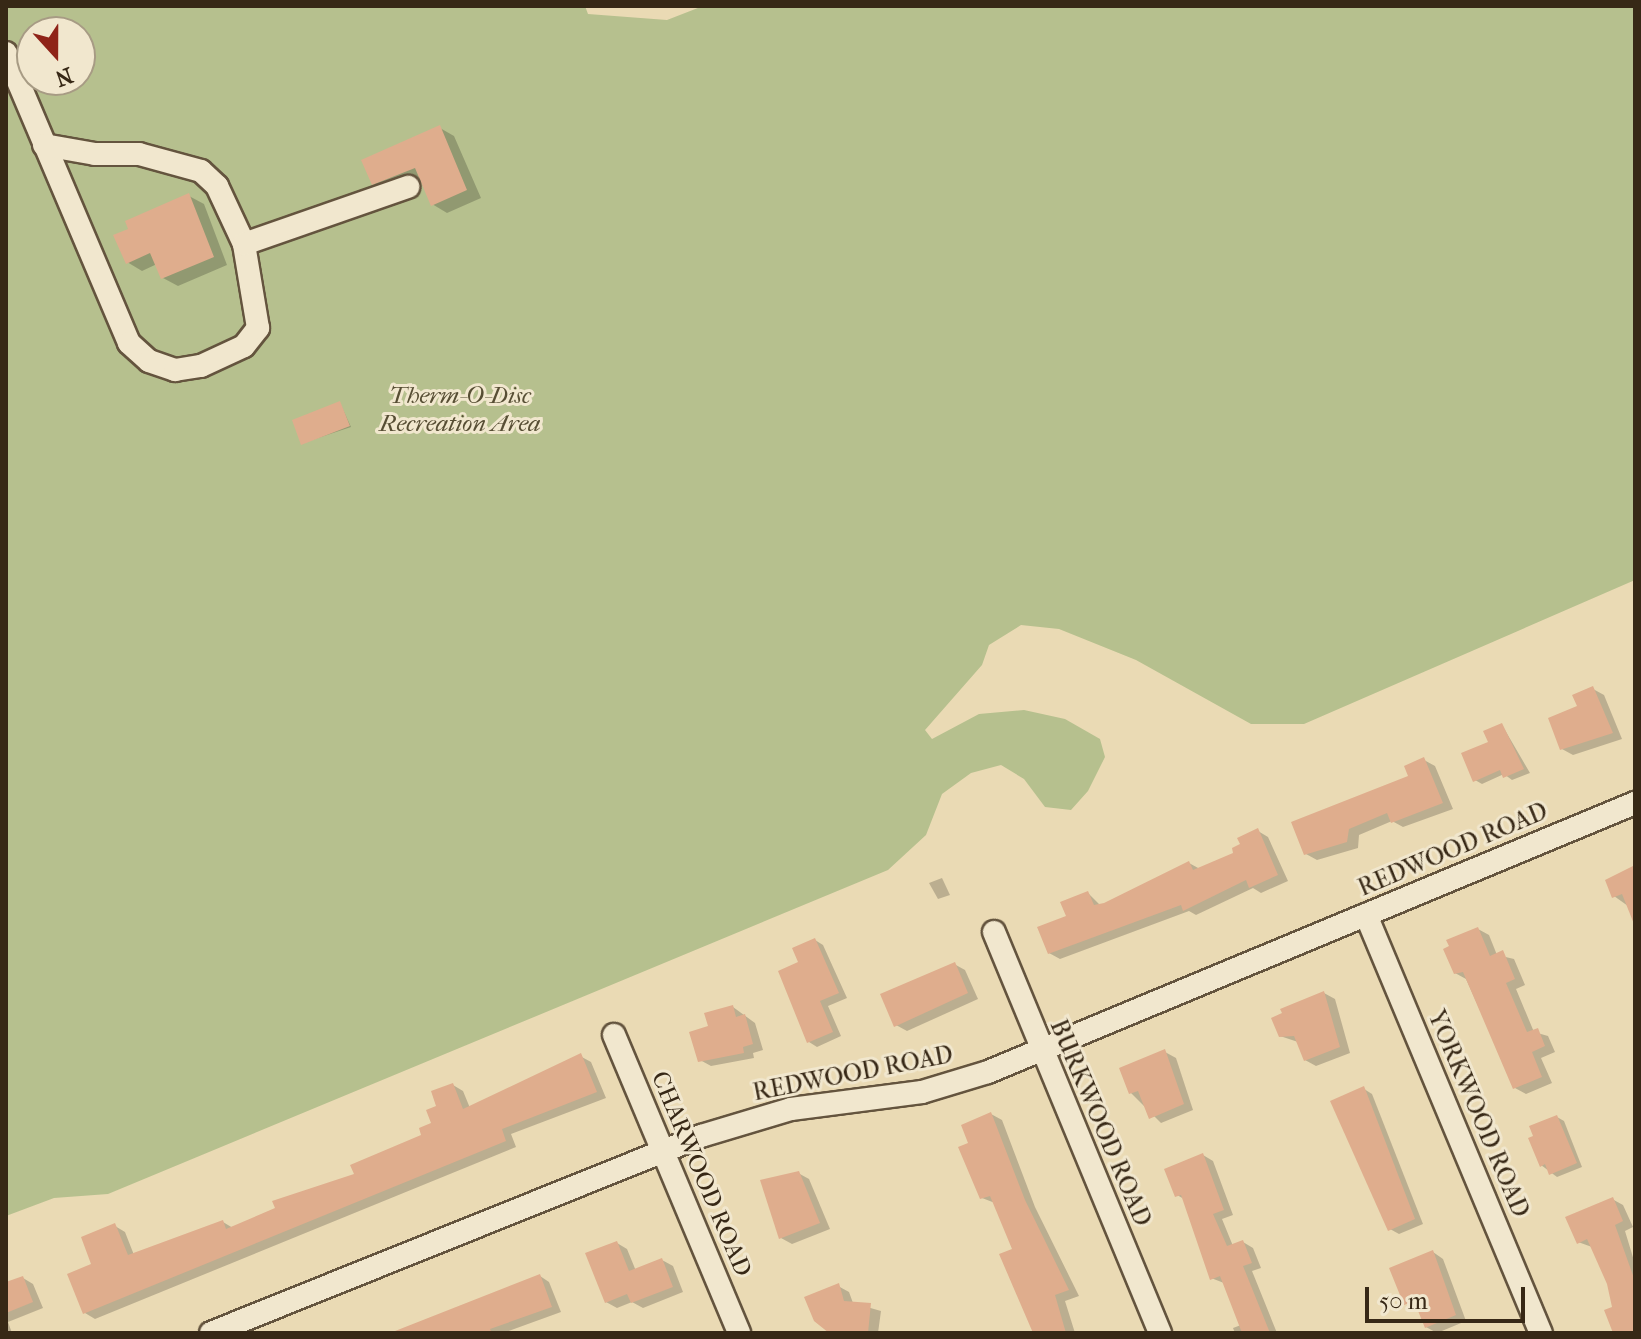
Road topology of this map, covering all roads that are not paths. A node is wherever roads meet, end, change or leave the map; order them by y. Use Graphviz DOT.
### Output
graph roads {
  1 [pos="6,53"];
  2 [pos="44,145"];
  3 [pos="408,187"];
  4 [pos="244,244"];
  5 [pos="1635,803"];
  6 [pos="1366,915"];
  7 [pos="994,932"];
  8 [pos="614,1035"];
  9 [pos="1042,1050"];
  10 [pos="665,1150"];
  11 [pos="211,1333"];
  12 [pos="739,1333"];
  13 [pos="1160,1333"];
  14 [pos="1541,1333"];
  1 -- 2 [label="street"];
  2 -- 4 [label="street"];
  2 -- 4 [label="street"];
  3 -- 4 [label="street"];
  5 -- 6 [label="street, REDWOOD ROAD"];
  6 -- 9 [label="street, REDWOOD ROAD"];
  6 -- 14 [label="street, YORKWOOD ROAD"];
  7 -- 9 [label="street, BURKWOOD ROAD"];
  8 -- 10 [label="street, CHARWOOD ROAD"];
  9 -- 10 [label="street, REDWOOD ROAD"];
  9 -- 13 [label="street, BURKWOOD ROAD"];
  10 -- 11 [label="street, REDWOOD ROAD"];
  10 -- 12 [label="street, CHARWOOD ROAD"];
}
